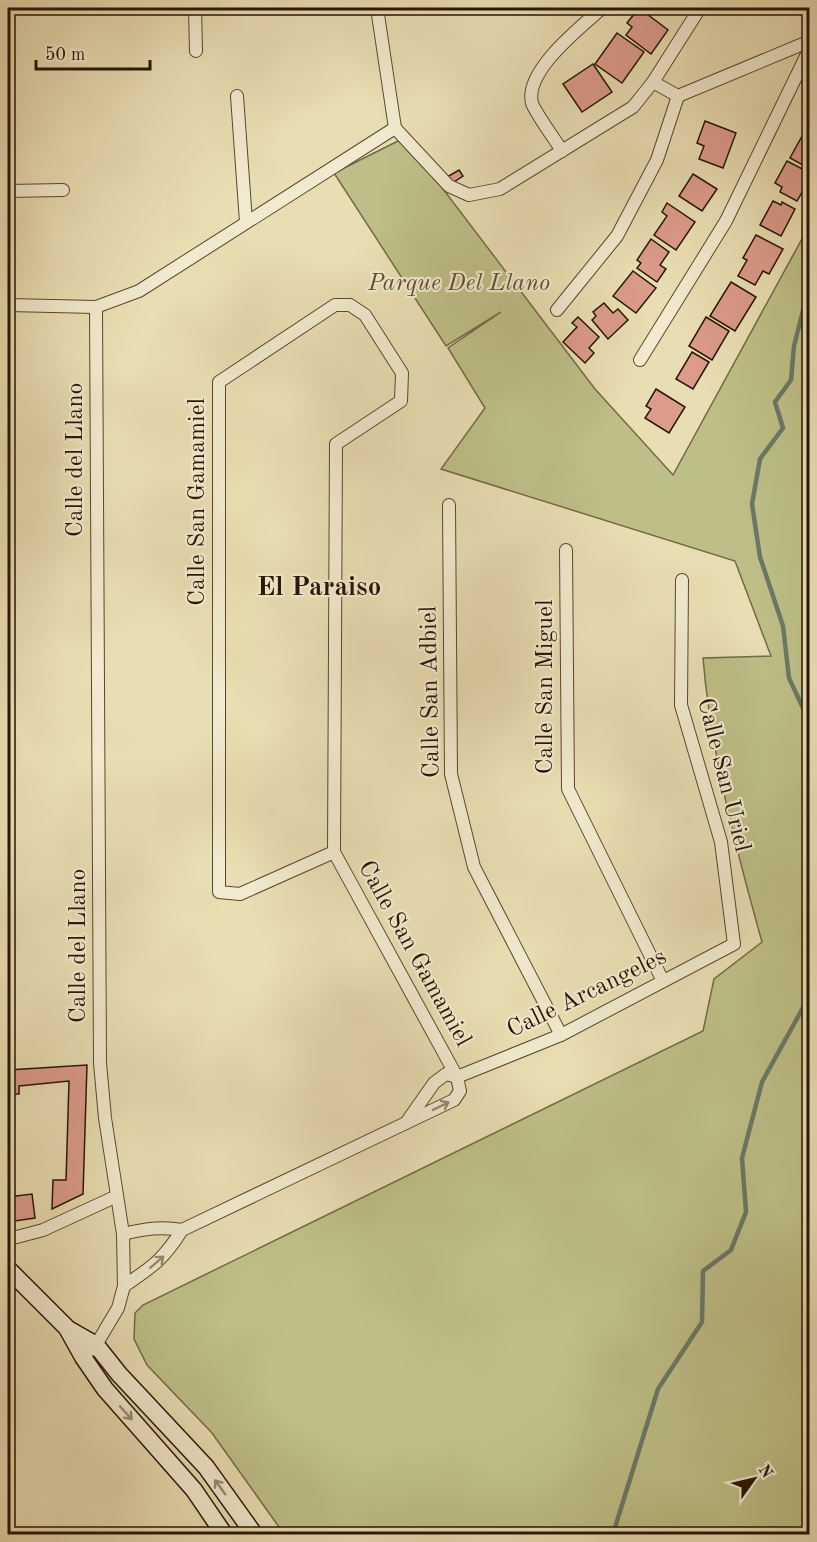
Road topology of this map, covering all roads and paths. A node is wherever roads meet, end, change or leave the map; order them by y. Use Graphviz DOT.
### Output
graph roads {
  1 [pos="195,8"];
  2 [pos="377,8"];
  3 [pos="602,8"];
  4 [pos="700,8"];
  5 [pos="810,41"];
  6 [pos="810,48"];
  7 [pos="196,51"];
  8 [pos="653,82"];
  9 [pos="237,96"];
  10 [pos="678,96"];
  11 [pos="395,128"];
  12 [pos="562,151"];
  13 [pos="8,190"];
  14 [pos="63,190"];
  15 [pos="246,222"];
  16 [pos="8,305"];
  17 [pos="96,307"];
  18 [pos="557,310"];
  19 [pos="640,360"];
  20 [pos="449,505"];
  21 [pos="566,550"];
  22 [pos="682,580"];
  23 [pos="334,852"];
  24 [pos="734,944"];
  25 [pos="663,981"];
  26 [pos="561,1035"];
  27 [pos="457,1077"];
  28 [pos="406,1124"];
  29 [pos="117,1196"];
  30 [pos="182,1230"];
  31 [pos="123,1234"];
  32 [pos="8,1241"];
  33 [pos="8,1269"];
  34 [pos="124,1286"];
  35 [pos="68,1329"];
  36 [pos="96,1345"];
  37 [pos="83,1357"];
  38 [pos="224,1534"];
  39 [pos="254,1534"];
  1 -- 7 [label="street"];
  2 -- 11 [label="street"];
  3 -- 12 [label="street"];
  4 -- 8 [label="street"];
  5 -- 10 [label="street"];
  6 -- 19 [label="street"];
  8 -- 10 [label="street"];
  8 -- 12 [label="street"];
  9 -- 15 [label="street"];
  10 -- 18 [label="street"];
  11 -- 12 [label="street"];
  11 -- 15 [label="street"];
  13 -- 14 [label="street"];
  15 -- 17 [label="street"];
  16 -- 17 [label="street"];
  17 -- 29 [label="street, Calle del Llano"];
  20 -- 26 [label="street, Calle San Adbiel"];
  21 -- 25 [label="street, Calle San Miguel"];
  22 -- 24 [label="street, Calle San Uriel"];
  23 -- 23 [label="street, Calle San Gamamiel"];
  23 -- 27 [label="street, Calle San Gamamiel"];
  24 -- 25 [label="street, Calle Arcangeles"];
  25 -- 26 [label="street, Calle Arcangeles"];
  26 -- 27 [label="street, Calle Arcangeles"];
  27 -- 28 [label="street, Calle Arcangeles"];
  28 -- 27 [label="street, Calle Arcangeles, one-way"];
  28 -- 30 [label="street, Calle Arcangeles"];
  29 -- 31 [label="street, Calle del Llano"];
  29 -- 32 [label="street"];
  30 -- 31 [label="street, Calle Arcangeles"];
  34 -- 30 [label="street, one-way"];
  31 -- 34 [label="street, Calle del Llano"];
  33 -- 35 [label="street"];
  34 -- 36 [label="street, Calle del Llano"];
  35 -- 36 [label="street"];
  35 -- 37 [label="street"];
  36 -- 37 [label="street, Calle del Llano"];
  39 -- 36 [label="street, one-way"];
  37 -- 38 [label="street, one-way"];
}
